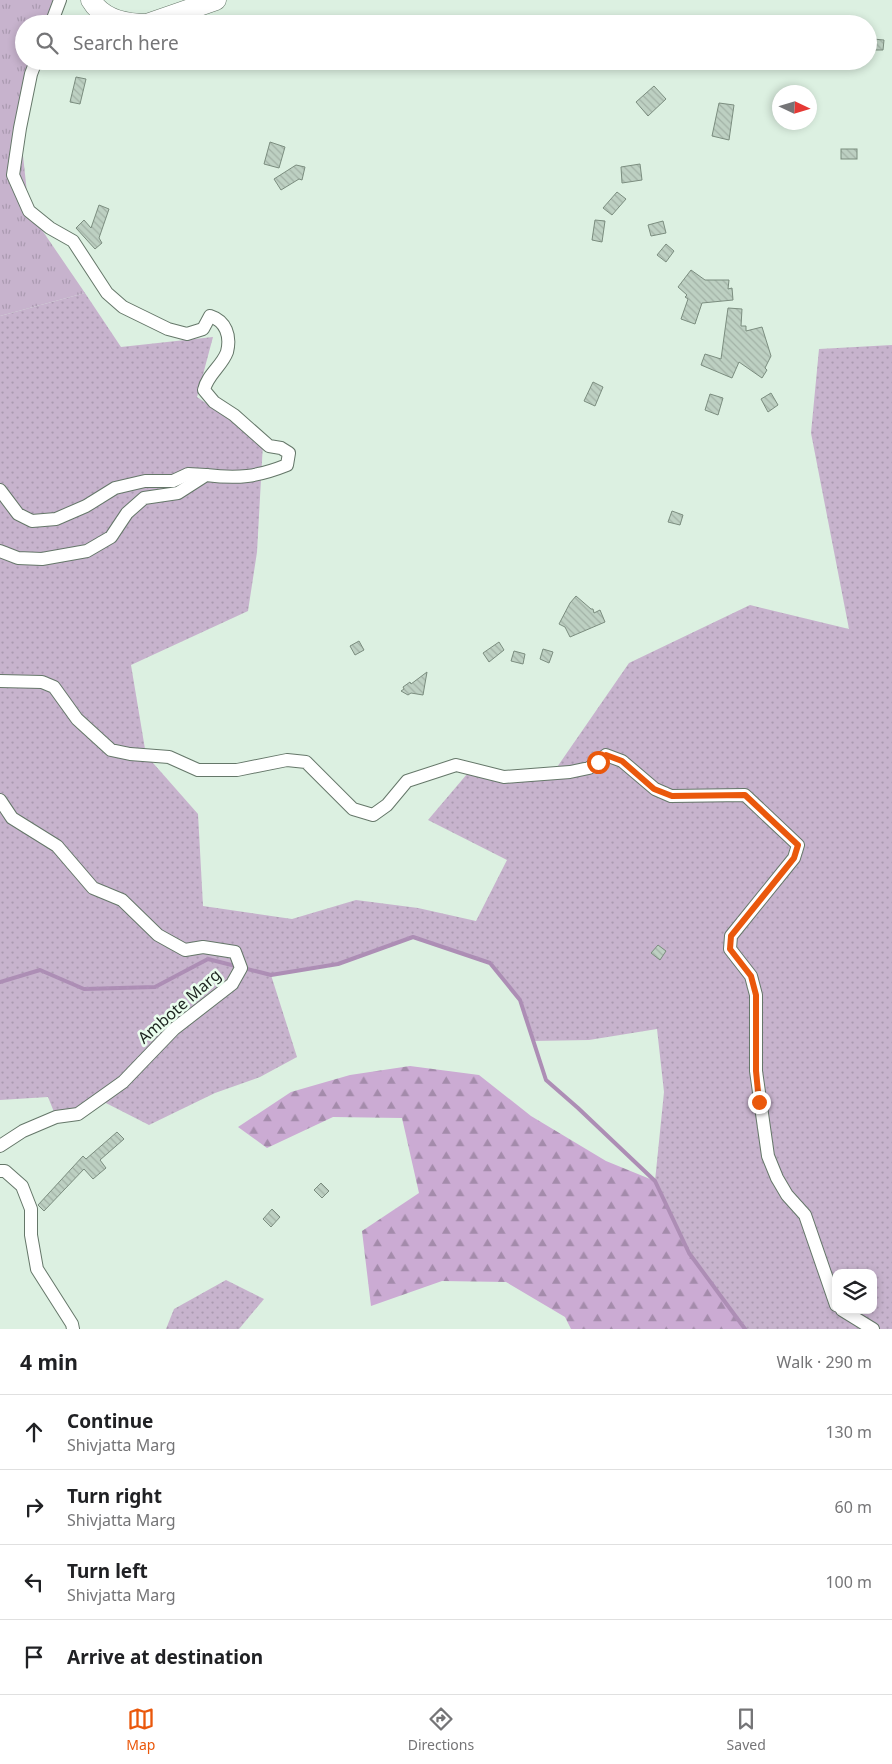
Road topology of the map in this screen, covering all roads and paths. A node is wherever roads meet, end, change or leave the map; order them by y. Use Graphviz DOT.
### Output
graph roads {
  1 [pos="60,0"];
  2 [pos="90,0"];
  3 [pos="216,0"];
  4 [pos="54,15"];
  5 [pos="105,15"];
  6 [pos="173,15"];
  7 [pos="33,70"];
  8 [pos="206,475"];
  9 [pos="0,490"];
  10 [pos="0,551"];
  11 [pos="0,681"];
  12 [pos="0,800"];
  13 [pos="0,1146"];
  14 [pos="0,1171"];
  15 [pos="832,1293"];
  16 [pos="849,1314"];
  17 [pos="73,1329"];
  18 [pos="873,1329"];
  1 -- 4 [label="street"];
  2 -- 5 [label="main road"];
  3 -- 6 [label="main road"];
  7 -- 8 [label="street"];
  8 -- 9 [label="street"];
  8 -- 10 [label="street"];
  11 -- 15 [label="street"];
  12 -- 13 [label="street, Ambote Marg"];
  14 -- 17 [label="street"];
  16 -- 18 [label="street"];
}
